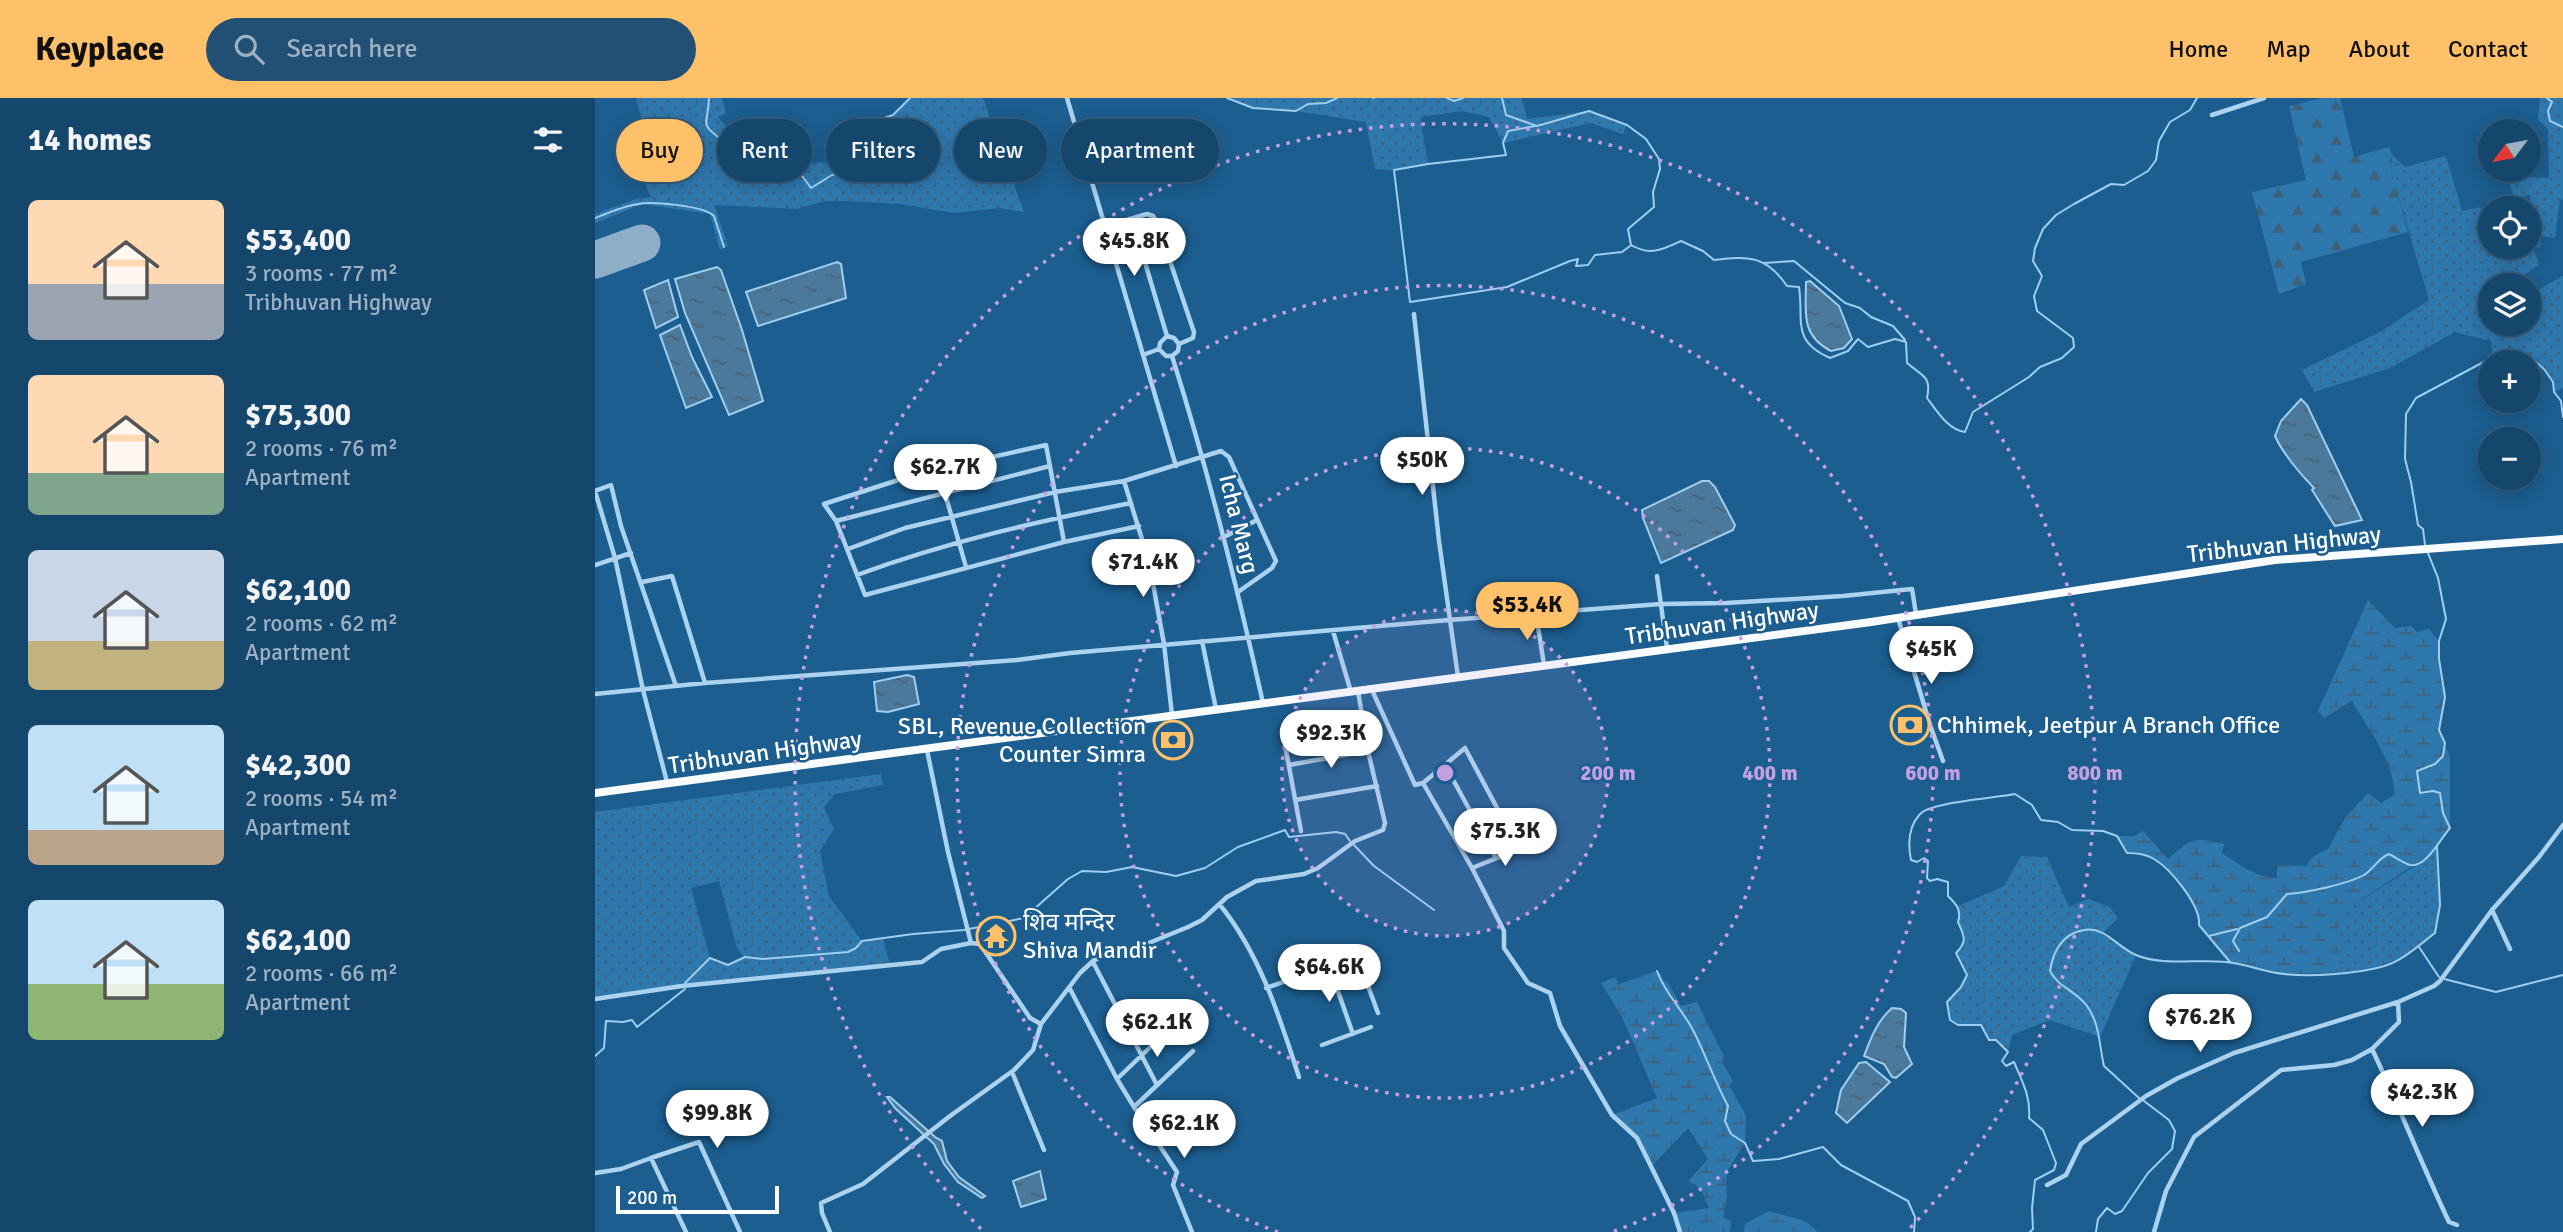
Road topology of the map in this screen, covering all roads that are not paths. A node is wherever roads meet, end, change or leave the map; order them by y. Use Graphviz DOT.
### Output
graph roads {
  1 [pos="1067,98"];
  2 [pos="2264,98"];
  3 [pos="2212,115"];
  4 [pos="1132,219"];
  5 [pos="1106,226"];
  6 [pos="1414,314"];
  7 [pos="1167,337"];
  8 [pos="1179,344"];
  9 [pos="1159,349"];
  10 [pos="1143,355"];
  11 [pos="1172,356"];
  12 [pos="1204,457"];
  13 [pos="1050,466"];
  14 [pos="1176,466"];
  15 [pos="939,469"];
  16 [pos="1124,481"];
  17 [pos="595,491"];
  18 [pos="945,491"];
  19 [pos="1055,492"];
  20 [pos="1131,503"];
  21 [pos="952,517"];
  22 [pos="1059,517"];
  23 [pos="1257,520"];
  24 [pos="835,521"];
  25 [pos="1139,526"];
  26 [pos="1224,537"];
  27 [pos="2563,539"];
  28 [pos="959,542"];
  29 [pos="1064,542"];
  30 [pos="848,549"];
  31 [pos="631,553"];
  32 [pos="615,558"];
  33 [pos="595,565"];
  34 [pos="966,566"];
  35 [pos="857,575"];
  36 [pos="1657,576"];
  37 [pos="642,582"];
  38 [pos="1238,592"];
  39 [pos="1661,604"];
  40 [pos="1536,614"];
  41 [pos="1916,615"];
  42 [pos="1898,618"];
  43 [pos="1449,620"];
  44 [pos="1333,631"];
  45 [pos="1250,637"];
  46 [pos="1202,641"];
  47 [pos="1164,644"];
  48 [pos="1667,649"];
  49 [pos="1544,666"];
  50 [pos="1458,677"];
  51 [pos="705,683"];
  52 [pos="676,687"];
  53 [pos="1371,689"];
  54 [pos="643,690"];
  55 [pos="1354,691"];
  56 [pos="595,694"];
  57 [pos="1263,703"];
  58 [pos="1216,710"];
  59 [pos="1172,715"];
  60 [pos="1285,745"];
  61 [pos="927,750"];
  62 [pos="1368,751"];
  63 [pos="1943,761"];
  64 [pos="1289,765"];
  65 [pos="1445,765"];
  66 [pos="1423,782"];
  67 [pos="667,784"];
  68 [pos="1377,786"];
  69 [pos="595,793"];
  70 [pos="1295,800"];
  71 [pos="2563,825"];
  72 [pos="1301,831"];
  73 [pos="1529,845"];
  74 [pos="1519,849"];
  75 [pos="1496,859"];
  76 [pos="1472,868"];
  77 [pos="1220,905"];
  78 [pos="2492,910"];
  79 [pos="971,943"];
  80 [pos="2510,949"];
  81 [pos="1093,961"];
  82 [pos="1329,966"];
  83 [pos="1266,988"];
  84 [pos="1069,989"];
  85 [pos="595,999"];
  86 [pos="2398,1002"];
  87 [pos="1378,1013"];
  88 [pos="1041,1024"];
  89 [pos="1371,1027"];
  90 [pos="1192,1029"];
  91 [pos="1353,1034"];
  92 [pos="1322,1045"];
  93 [pos="2372,1049"];
  94 [pos="1193,1051"];
  95 [pos="1142,1056"];
  96 [pos="1012,1072"];
  97 [pos="1299,1077"];
  98 [pos="1117,1079"];
  99 [pos="1157,1085"];
  100 [pos="1135,1107"];
  101 [pos="1044,1150"];
  102 [pos="650,1158"];
  103 [pos="595,1173"];
  104 [pos="2047,1185"];
  105 [pos="2457,1225"];
  106 [pos="687,1232"];
  107 [pos="740,1232"];
  108 [pos="831,1232"];
  109 [pos="1192,1232"];
  110 [pos="1680,1232"];
  111 [pos="2154,1232"];
  1 -- 5 [label="street"];
  2 -- 3 [label="street"];
  4 -- 5 [label="street"];
  4 -- 7 [label="street"];
  4 -- 8 [label="street"];
  5 -- 10 [label="street"];
  6 -- 43 [label="street"];
  7 -- 8 [label="street"];
  7 -- 9 [label="street"];
  8 -- 11 [label="street"];
  9 -- 10 [label="street"];
  9 -- 11 [label="street"];
  10 -- 14 [label="street"];
  11 -- 12 [label="street, Icha Marg"];
  12 -- 14 [label="street"];
  12 -- 23 [label="street"];
  12 -- 26 [label="street, Icha Marg"];
  13 -- 15 [label="street"];
  13 -- 18 [label="street"];
  13 -- 19 [label="street"];
  14 -- 16 [label="street"];
  15 -- 18 [label="street"];
  15 -- 24 [label="street"];
  16 -- 19 [label="street"];
  16 -- 20 [label="street"];
  17 -- 31 [label="street"];
  17 -- 32 [label="street"];
  18 -- 21 [label="street"];
  18 -- 24 [label="street"];
  19 -- 21 [label="street"];
  19 -- 22 [label="street"];
  20 -- 22 [label="street"];
  20 -- 25 [label="street"];
  21 -- 28 [label="street"];
  21 -- 30 [label="street"];
  22 -- 28 [label="street"];
  22 -- 29 [label="street"];
  23 -- 26 [label="street"];
  23 -- 38 [label="street"];
  24 -- 30 [label="street"];
  25 -- 29 [label="street"];
  25 -- 47 [label="street"];
  26 -- 38 [label="street, Icha Marg"];
  27 -- 41 [label="highway, Tribhuvan Highway"];
  28 -- 34 [label="street"];
  28 -- 35 [label="street"];
  29 -- 34 [label="street"];
  30 -- 35 [label="street"];
  31 -- 32 [label="street"];
  31 -- 37 [label="street"];
  32 -- 33 [label="street"];
  32 -- 54 [label="street"];
  34 -- 35 [label="street"];
  36 -- 39 [label="street"];
  37 -- 51 [label="street"];
  37 -- 52 [label="street"];
  38 -- 45 [label="street, Icha Marg"];
  39 -- 40 [label="street"];
  39 -- 41 [label="street"];
  39 -- 48 [label="street"];
  40 -- 43 [label="street"];
  40 -- 49 [label="street"];
  41 -- 42 [label="highway, Tribhuvan Highway"];
  42 -- 48 [label="highway, Tribhuvan Highway"];
  42 -- 63 [label="street"];
  43 -- 44 [label="street"];
  43 -- 50 [label="street"];
  44 -- 45 [label="street"];
  44 -- 55 [label="street"];
  45 -- 46 [label="street"];
  45 -- 57 [label="street, Icha Marg"];
  46 -- 47 [label="street"];
  46 -- 58 [label="street"];
  47 -- 51 [label="street"];
  47 -- 59 [label="street"];
  48 -- 49 [label="highway, Tribhuvan Highway"];
  49 -- 50 [label="highway, Tribhuvan Highway"];
  50 -- 53 [label="highway, Tribhuvan Highway"];
  51 -- 52 [label="street"];
  52 -- 54 [label="street"];
  53 -- 55 [label="highway, Tribhuvan Highway"];
  53 -- 66 [label="street"];
  54 -- 56 [label="street"];
  54 -- 67 [label="street"];
  55 -- 57 [label="highway, Tribhuvan Highway"];
  55 -- 62 [label="street"];
  57 -- 58 [label="highway, Tribhuvan Highway"];
  58 -- 59 [label="highway, Tribhuvan Highway"];
  59 -- 61 [label="highway, Tribhuvan Highway"];
  60 -- 64 [label="street"];
  61 -- 67 [label="highway, Tribhuvan Highway"];
  61 -- 79 [label="street"];
  62 -- 64 [label="street"];
  62 -- 68 [label="street"];
  64 -- 70 [label="street"];
  65 -- 66 [label="street"];
  65 -- 74 [label="street"];
  65 -- 75 [label="street"];
  66 -- 76 [label="street"];
  67 -- 69 [label="highway, Tribhuvan Highway"];
  68 -- 70 [label="street"];
  68 -- 77 [label="street"];
  70 -- 72 [label="street"];
  71 -- 78 [label="street"];
  73 -- 74 [label="street"];
  74 -- 75 [label="street"];
  75 -- 76 [label="street"];
  76 -- 110 [label="street"];
  77 -- 81 [label="street"];
  77 -- 83 [label="street"];
  78 -- 80 [label="street"];
  78 -- 86 [label="street"];
  79 -- 85 [label="street"];
  79 -- 88 [label="street"];
  81 -- 84 [label="street"];
  81 -- 95 [label="street"];
  82 -- 83 [label="street"];
  82 -- 87 [label="street"];
  82 -- 91 [label="street"];
  83 -- 97 [label="street"];
  84 -- 88 [label="street"];
  84 -- 98 [label="street"];
  86 -- 93 [label="street"];
  86 -- 104 [label="street"];
  88 -- 96 [label="street"];
  89 -- 91 [label="street"];
  90 -- 95 [label="street"];
  91 -- 92 [label="street"];
  93 -- 105 [label="street"];
  93 -- 111 [label="street"];
  94 -- 99 [label="street"];
  95 -- 98 [label="street"];
  95 -- 99 [label="street"];
  96 -- 101 [label="street"];
  96 -- 108 [label="street"];
  98 -- 100 [label="street"];
  99 -- 100 [label="street"];
  100 -- 109 [label="street"];
  102 -- 103 [label="street"];
  102 -- 106 [label="street"];
  102 -- 107 [label="street"];
}
